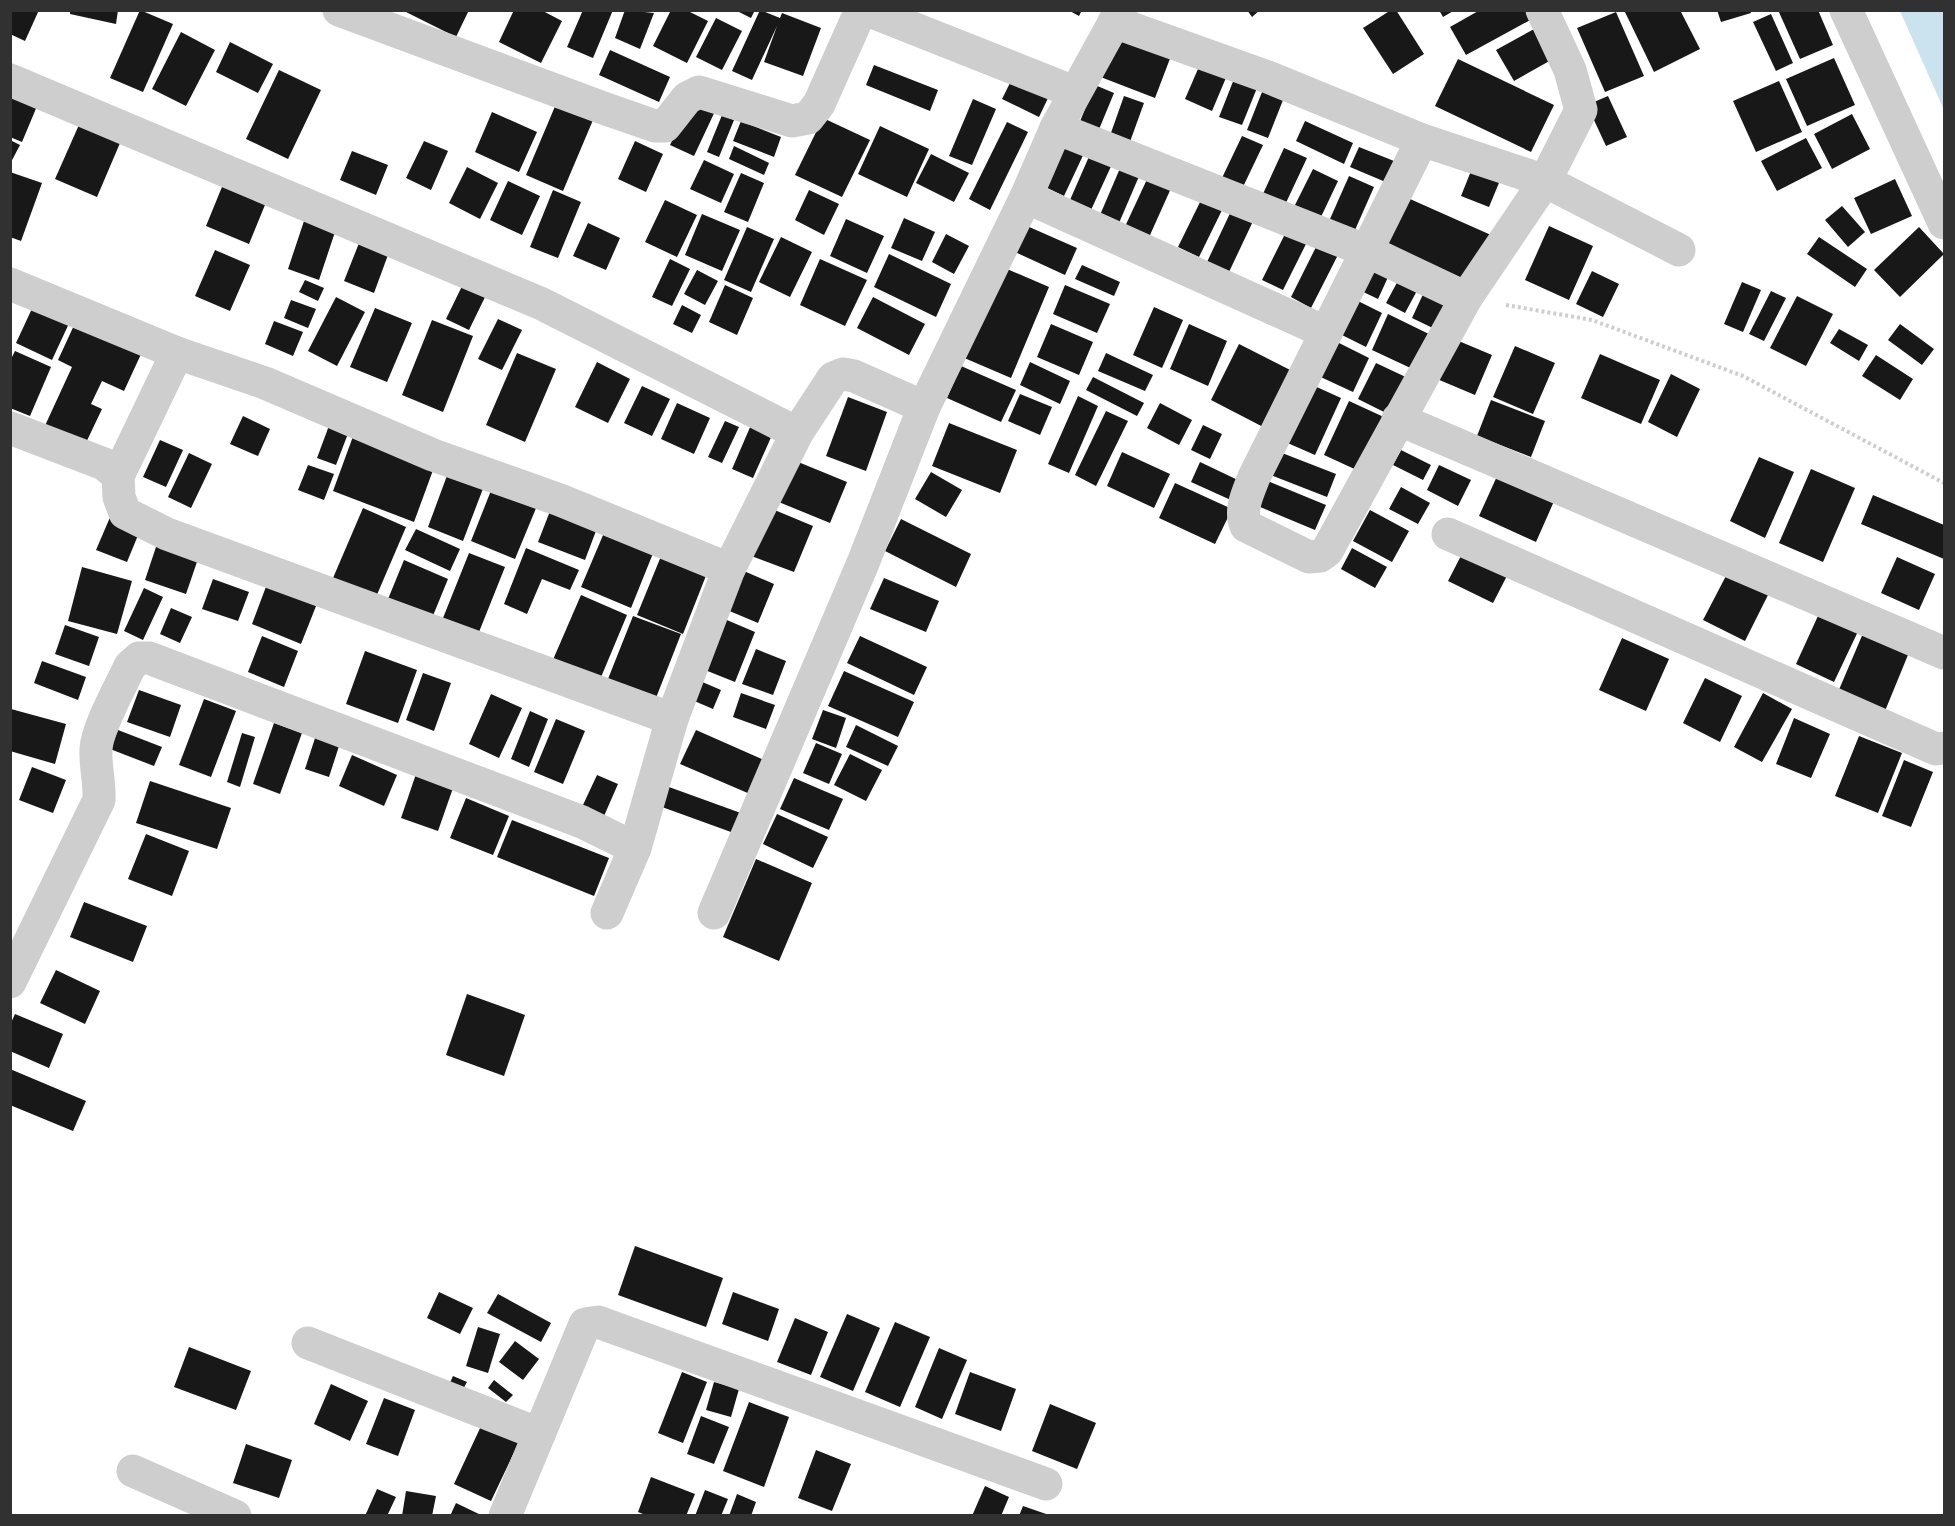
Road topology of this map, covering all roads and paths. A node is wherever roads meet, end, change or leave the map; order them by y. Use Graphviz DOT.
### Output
graph roads {
  1 [pos="861,10"];
  2 [pos="867,10"];
  3 [pos="1542,10"];
  4 [pos="1846,10"];
  5 [pos="350,12"];
  6 [pos="1117,16"];
  7 [pos="10,80"];
  8 [pos="1074,92"];
  9 [pos="1056,128"];
  10 [pos="1422,140"];
  11 [pos="1545,181"];
  12 [pos="1026,197"];
  13 [pos="1944,222"];
  14 [pos="1679,250"];
  15 [pos="1367,251"];
  16 [pos="10,284"];
  17 [pos="1466,298"];
  18 [pos="1325,332"];
  19 [pos="177,353"];
  20 [pos="924,407"];
  21 [pos="1398,419"];
  22 [pos="10,428"];
  23 [pos="797,433"];
  24 [pos="118,476"];
  25 [pos="1944,483"];
  26 [pos="1448,534"];
  27 [pos="729,569"];
  28 [pos="1944,653"];
  29 [pos="672,719"];
  30 [pos="1944,748"];
  31 [pos="635,848"];
  32 [pos="607,913"];
  33 [pos="714,913"];
  34 [pos="10,982"];
  35 [pos="308,1343"];
  36 [pos="539,1434"];
  37 [pos="134,1471"];
  38 [pos="1046,1484"];
  39 [pos="513,1513"];
  40 [pos="235,1515"];
  1 -- 5 [label="street"];
  2 -- 8 [label="street"];
  3 -- 11 [label="street"];
  4 -- 13 [label="street"];
  6 -- 8 [label="street"];
  6 -- 10 [label="street"];
  7 -- 23 [label="street"];
  8 -- 9 [label="street"];
  9 -- 12 [label="street"];
  9 -- 15 [label="street"];
  10 -- 11 [label="street"];
  10 -- 15 [label="street"];
  11 -- 14 [label="street"];
  11 -- 17 [label="street"];
  12 -- 18 [label="street"];
  12 -- 20 [label="street"];
  15 -- 17 [label="street"];
  15 -- 18 [label="street"];
  16 -- 19 [label="street"];
  17 -- 21 [label="street"];
  17 -- 25 [label="path"];
  18 -- 21 [label="street"];
  19 -- 24 [label="street"];
  19 -- 27 [label="street"];
  20 -- 23 [label="street"];
  20 -- 33 [label="street"];
  21 -- 28 [label="street"];
  22 -- 24 [label="street"];
  23 -- 27 [label="street"];
  24 -- 29 [label="street"];
  26 -- 30 [label="street"];
  27 -- 29 [label="street"];
  29 -- 31 [label="street"];
  31 -- 32 [label="street"];
  31 -- 34 [label="street"];
  35 -- 36 [label="street"];
  36 -- 38 [label="street"];
  36 -- 39 [label="street"];
  37 -- 40 [label="street"];
}
